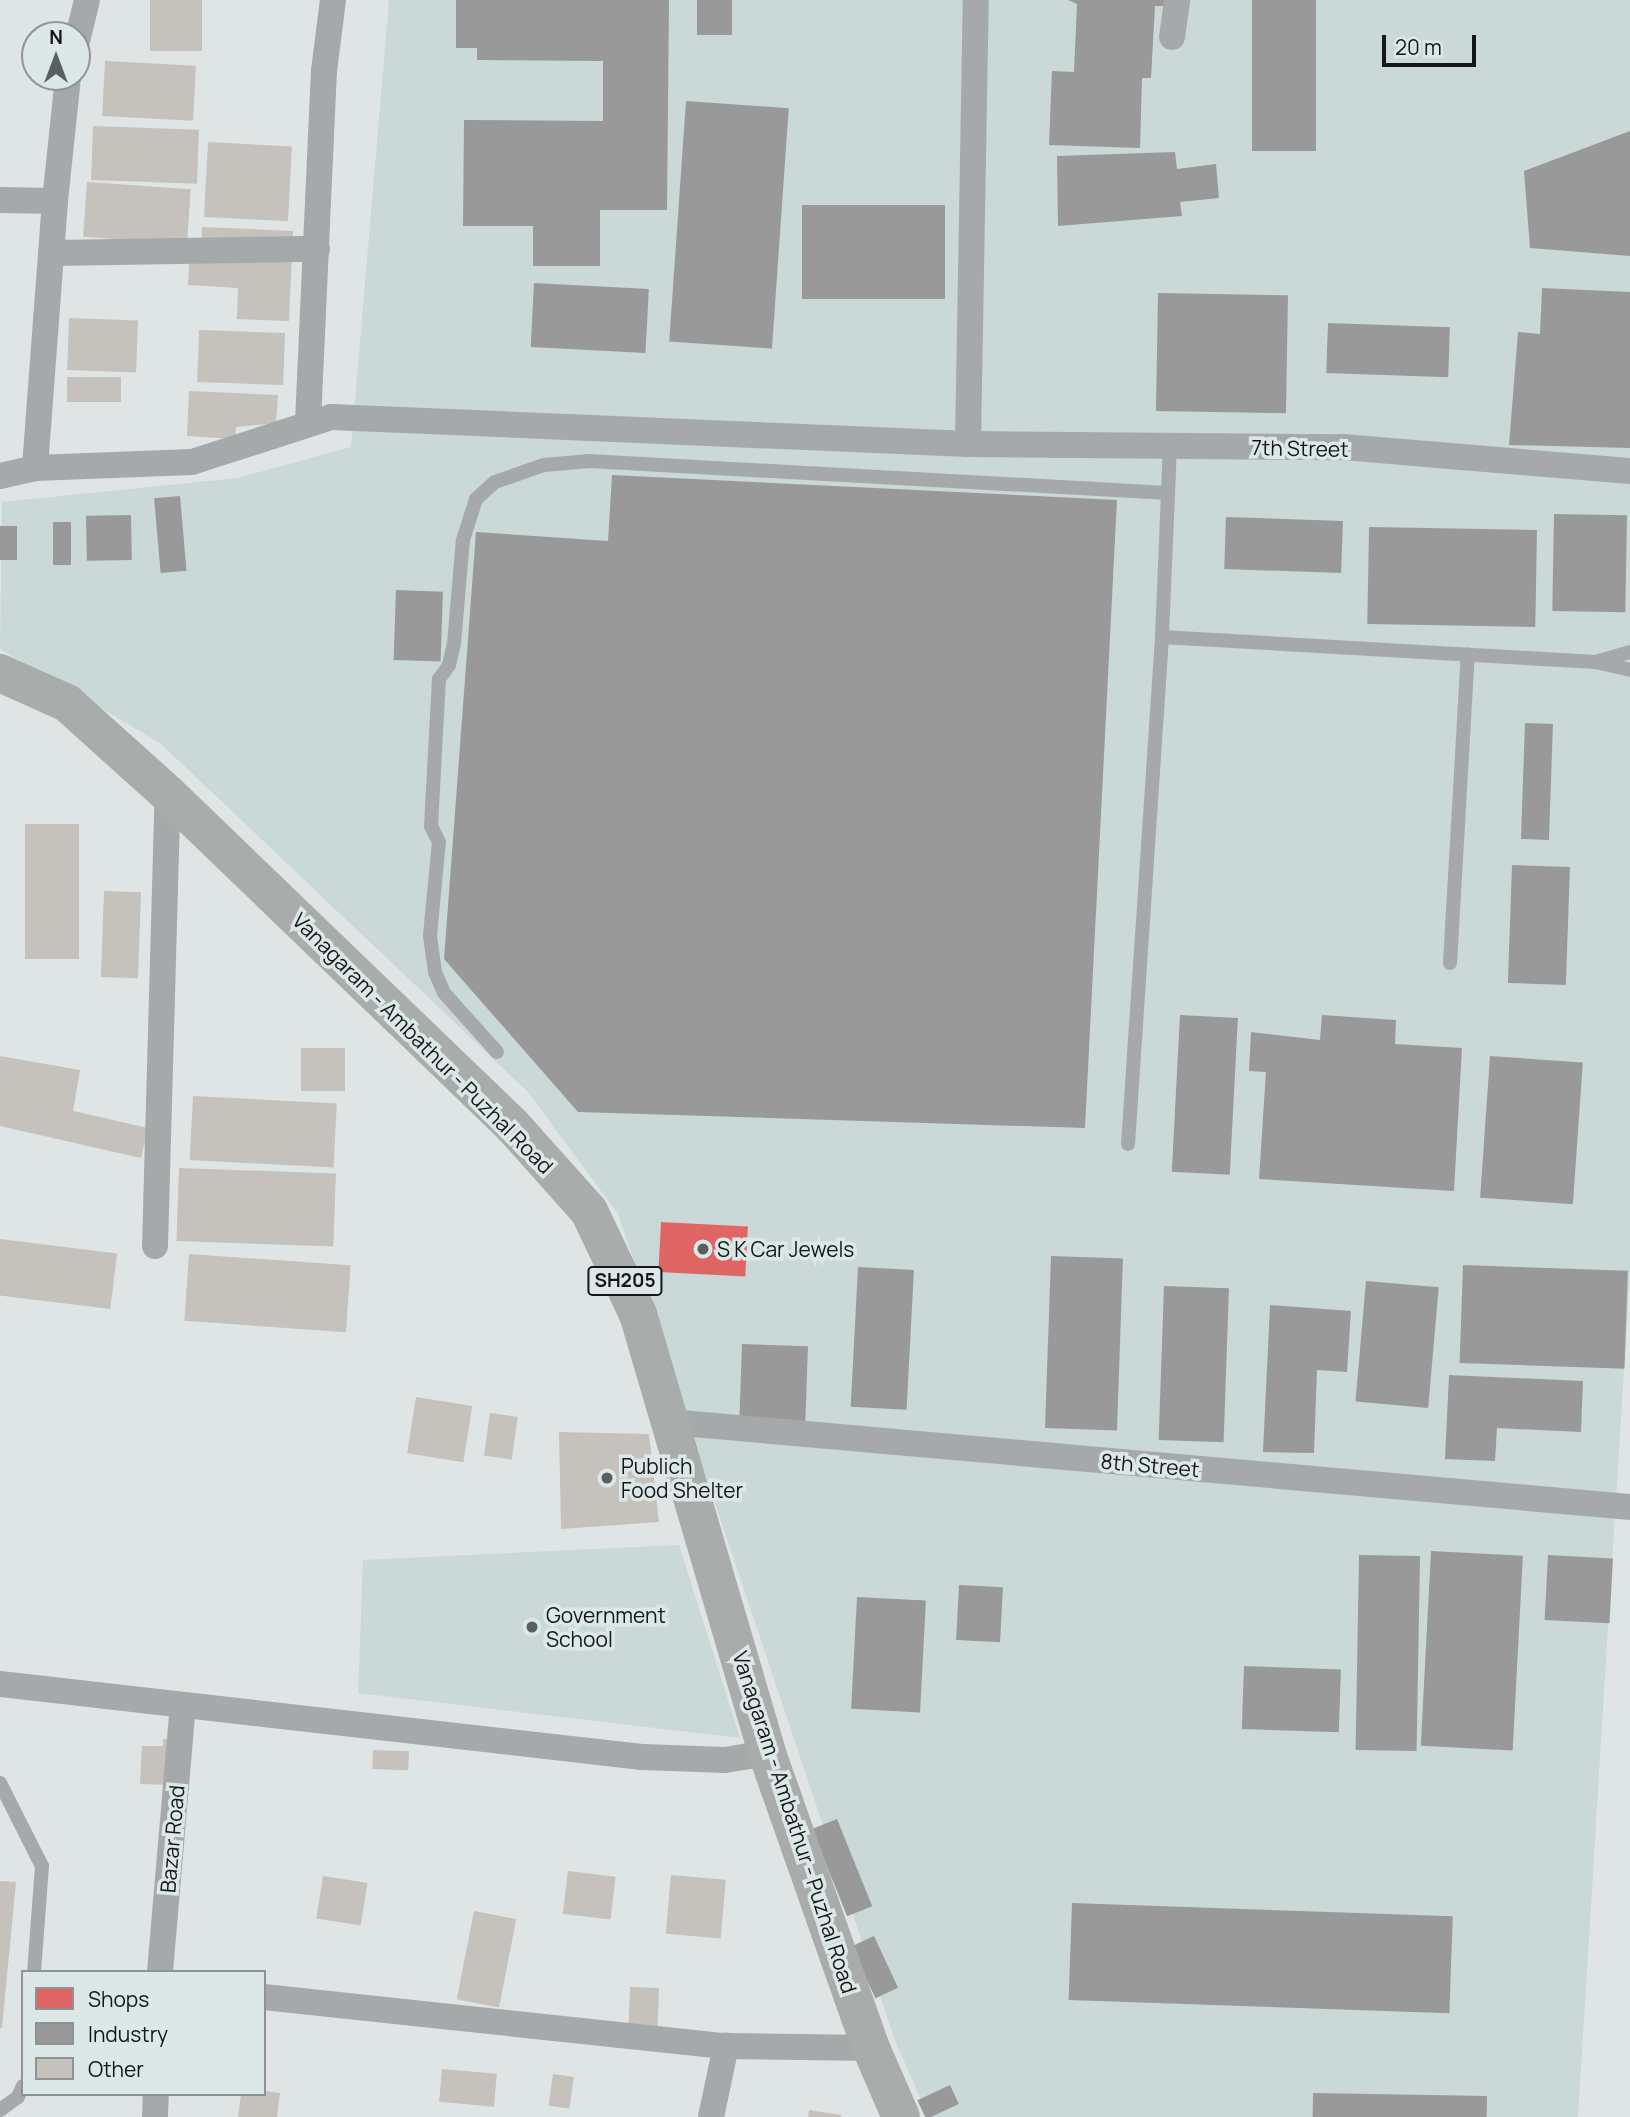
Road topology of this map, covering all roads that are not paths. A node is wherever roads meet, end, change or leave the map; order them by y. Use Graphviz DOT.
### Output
graph roads {
  1 [pos="87,0"];
  2 [pos="333,0"];
  3 [pos="976,0"];
  4 [pos="1177,0"];
  5 [pos="82,21"];
  6 [pos="1171,37"];
  7 [pos="67,91"];
  8 [pos="0,200"];
  9 [pos="55,201"];
  10 [pos="317,249"];
  11 [pos="54,253"];
  12 [pos="308,422"];
  13 [pos="968,444"];
  14 [pos="1171,446"];
  15 [pos="35,468"];
  16 [pos="1630,471"];
  17 [pos="0,476"];
  18 [pos="1168,493"];
  19 [pos="1162,637"];
  20 [pos="1630,652"];
  21 [pos="1468,655"];
  22 [pos="1596,662"];
  23 [pos="1630,670"];
  24 [pos="0,673"];
  25 [pos="168,794"];
  26 [pos="1450,963"];
  27 [pos="497,1052"];
  28 [pos="1128,1144"];
  29 [pos="155,1246"];
  30 [pos="670,1422"];
  31 [pos="1630,1507"];
  32 [pos="0,1684"];
  33 [pos="183,1706"];
  34 [pos="767,1753"];
  35 [pos="0,1783"];
  36 [pos="34,1970"];
  37 [pos="160,1970"];
  38 [pos="266,1997"];
  39 [pos="726,2046"];
  40 [pos="871,2048"];
  41 [pos="21,2090"];
  42 [pos="156,2096"];
  43 [pos="0,2110"];
  44 [pos="155,2117"];
  45 [pos="711,2117"];
  46 [pos="901,2117"];
  1 -- 5 [label="street"];
  2 -- 10 [label="street"];
  3 -- 13 [label="street"];
  4 -- 6 [label="street"];
  7 -- 9 [label="street"];
  8 -- 9 [label="street"];
  9 -- 11 [label="street"];
  10 -- 11 [label="street"];
  10 -- 12 [label="street"];
  11 -- 15 [label="street"];
  12 -- 13 [label="street, 7th Street"];
  12 -- 15 [label="street, 7th Street"];
  13 -- 14 [label="street, 7th Street"];
  14 -- 16 [label="street, 7th Street"];
  14 -- 18 [label="lane"];
  15 -- 17 [label="street, 7th Street"];
  18 -- 19 [label="lane"];
  18 -- 27 [label="lane"];
  19 -- 21 [label="lane"];
  19 -- 28 [label="lane"];
  20 -- 22 [label="lane"];
  21 -- 22 [label="lane"];
  21 -- 26 [label="lane"];
  22 -- 23 [label="lane"];
  24 -- 25 [label="main road, Vanagaram - Ambathur - Puzhal Road / SH205"];
  25 -- 29 [label="street"];
  25 -- 30 [label="main road, Vanagaram - Ambathur - Puzhal Road / SH205"];
  30 -- 31 [label="street, 8th Street"];
  30 -- 34 [label="main road, Vanagaram - Ambathur - Puzhal Road / SH205"];
  32 -- 33 [label="street"];
  33 -- 34 [label="street"];
  33 -- 37 [label="street, Bazar Road"];
  34 -- 40 [label="main road, Vanagaram - Ambathur - Puzhal Road / SH205"];
  35 -- 36 [label="lane"];
  38 -- 39 [label="street"];
  39 -- 40 [label="street"];
  39 -- 45 [label="street"];
  40 -- 46 [label="main road, Vanagaram - Ambathur - Puzhal Road / SH205"];
  41 -- 43 [label="lane"];
  42 -- 44 [label="street"];
}
